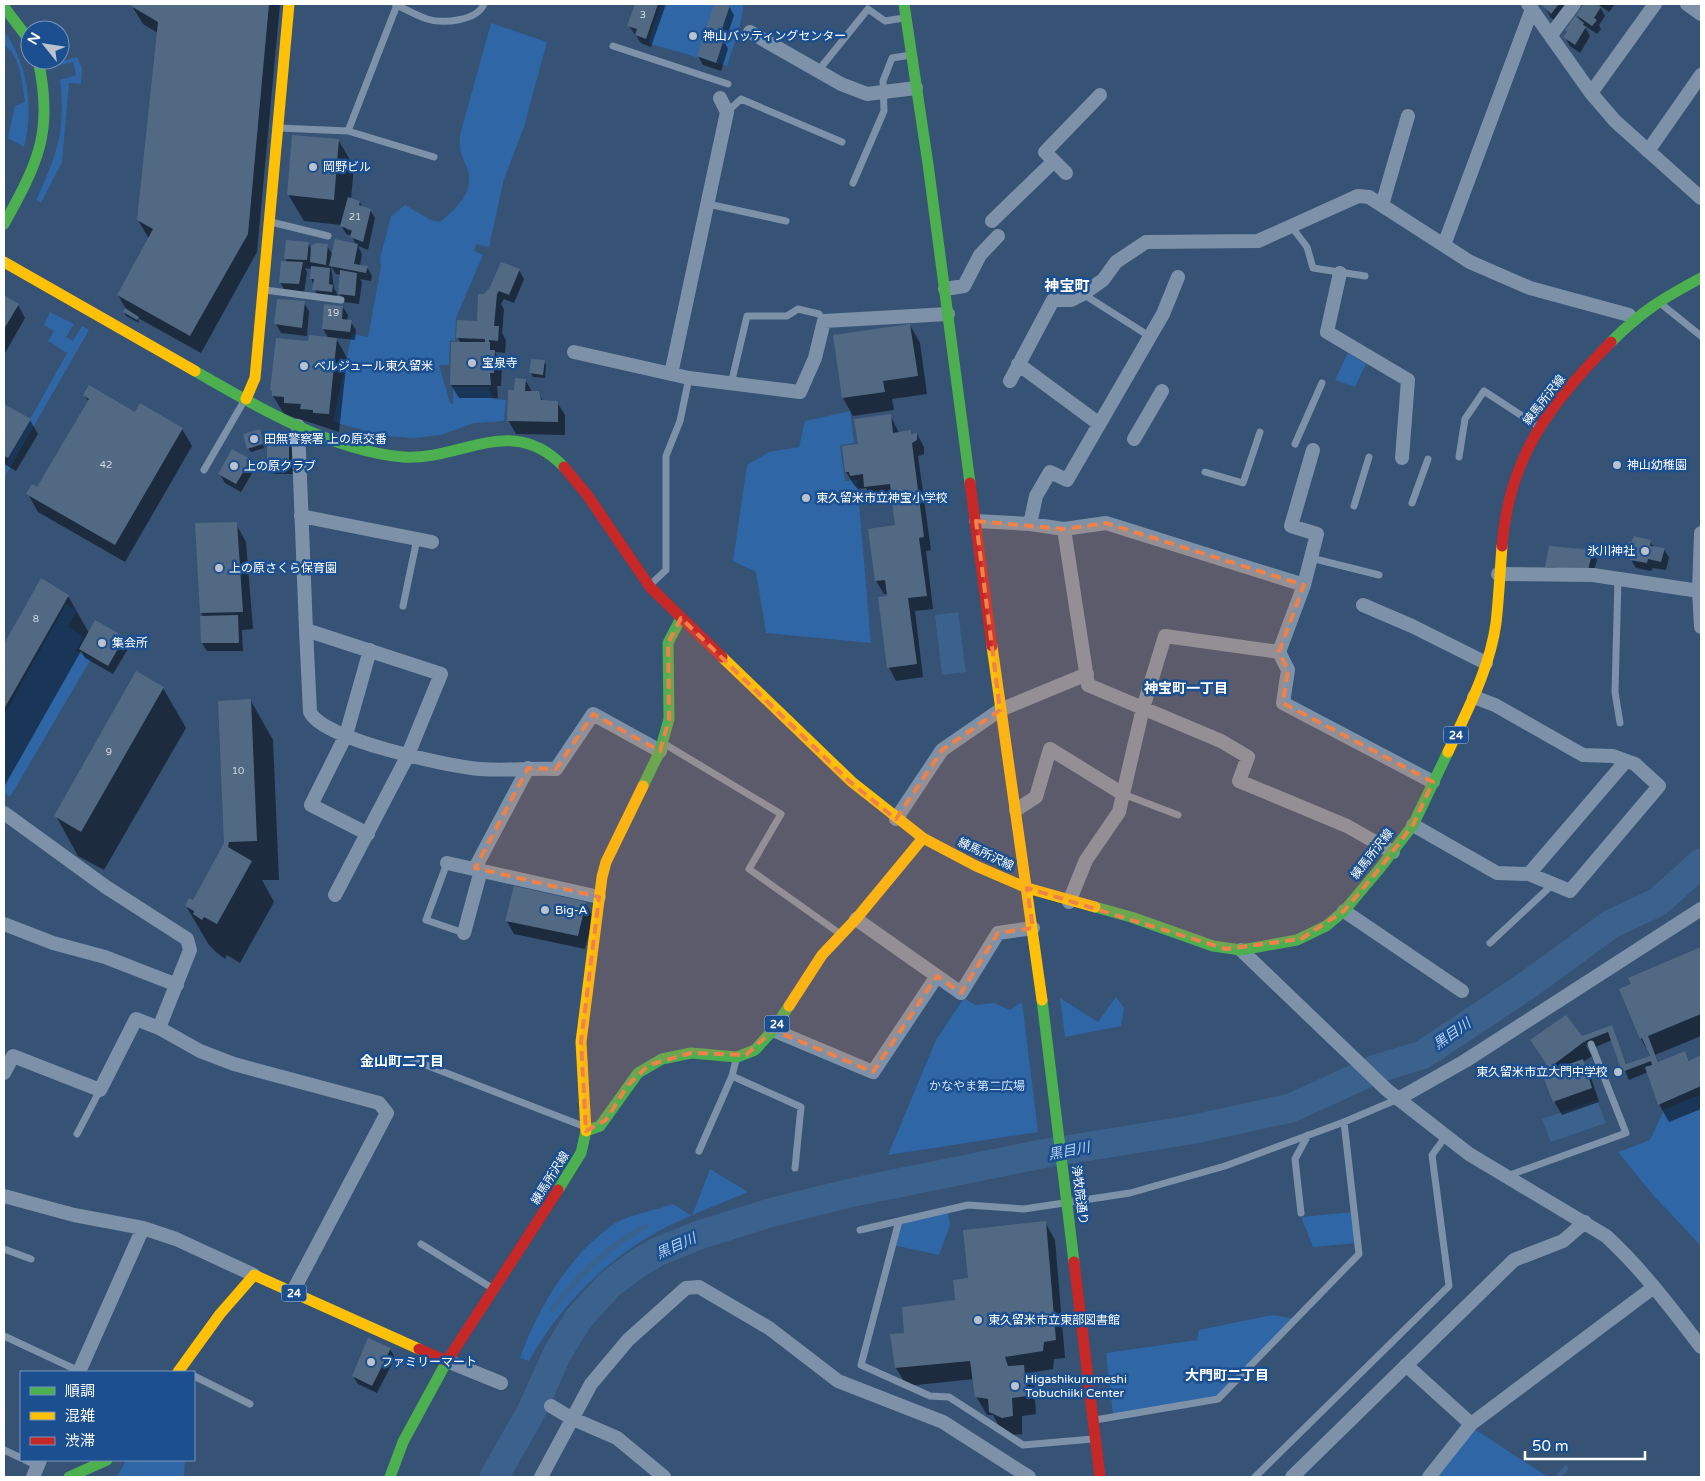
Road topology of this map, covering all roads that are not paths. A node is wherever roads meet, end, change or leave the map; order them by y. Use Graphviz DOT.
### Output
graph roads {
  1 [pos="289,4"];
  2 [pos="396,4"];
  3 [pos="484,4"];
  4 [pos="904,4"];
  5 [pos="1574,4"];
  6 [pos="1655,4"];
  7 [pos="1687,4"];
  8 [pos="4,6"];
  9 [pos="1530,6"];
  10 [pos="1701,14"];
  11 [pos="906,18"];
  12 [pos="20,28"];
  13 [pos="750,32"];
  14 [pos="1551,35"];
  15 [pos="612,46"];
  16 [pos="912,54"];
  17 [pos="41,70"];
  18 [pos="818,71"];
  19 [pos="1701,75"];
  20 [pos="728,84"];
  21 [pos="916,88"];
  22 [pos="882,92"];
  23 [pos="1591,93"];
  24 [pos="1100,95"];
  25 [pos="720,98"];
  26 [pos="727,112"];
  27 [pos="1408,116"];
  28 [pos="277,128"];
  29 [pos="348,131"];
  30 [pos="842,142"];
  31 [pos="1648,151"];
  32 [pos="434,157"];
  33 [pos="1054,162"];
  34 [pos="1066,172"];
  35 [pos="853,183"];
  36 [pos="1701,198"];
  37 [pos="708,204"];
  38 [pos="1382,205"];
  39 [pos="269,221"];
  40 [pos="786,221"];
  41 [pos="992,221"];
  42 [pos="4,224"];
  43 [pos="1291,226"];
  44 [pos="328,236"];
  45 [pos="998,236"];
  46 [pos="1444,245"];
  47 [pos="4,262"];
  48 [pos="1340,273"];
  49 [pos="1364,276"];
  50 [pos="1178,277"];
  51 [pos="1701,278"];
  52 [pos="945,289"];
  53 [pos="262,290"];
  54 [pos="1083,294"];
  55 [pos="341,300"];
  56 [pos="1659,300"];
  57 [pos="948,314"];
  58 [pos="1633,320"];
  59 [pos="824,321"];
  60 [pos="1149,336"];
  61 [pos="1701,336"];
  62 [pos="574,352"];
  63 [pos="1018,364"];
  64 [pos="672,374"];
  65 [pos="689,378"];
  66 [pos="1010,381"];
  67 [pos="1322,383"];
  68 [pos="730,384"];
  69 [pos="1162,391"];
  70 [pos="246,398"];
  71 [pos="1098,423"];
  72 [pos="298,426"];
  73 [pos="1539,426"];
  74 [pos="1260,432"];
  75 [pos="1134,440"];
  76 [pos="1295,444"];
  77 [pos="1313,450"];
  78 [pos="1369,457"];
  79 [pos="1459,457"];
  80 [pos="1402,458"];
  81 [pos="1428,459"];
  82 [pos="204,470"];
  83 [pos="1205,472"];
  84 [pos="1412,503"];
  85 [pos="1354,506"];
  86 [pos="301,516"];
  87 [pos="976,521"];
  88 [pos="1030,524"];
  89 [pos="1064,529"];
  90 [pos="1701,533"];
  91 [pos="417,539"];
  92 [pos="432,542"];
  93 [pos="1311,558"];
  94 [pos="1498,574"];
  95 [pos="1379,576"];
  96 [pos="1618,579"];
  97 [pos="1304,585"];
  98 [pos="649,586"];
  99 [pos="1699,591"];
  100 [pos="1363,605"];
  101 [pos="403,606"];
  102 [pos="681,618"];
  103 [pos="1701,626"];
  104 [pos="306,630"];
  105 [pos="370,650"];
  106 [pos="1280,652"];
  107 [pos="1486,663"];
  108 [pos="1087,674"];
  109 [pos="1474,698"];
  110 [pos="1143,708"];
  111 [pos="1000,710"];
  112 [pos="1620,723"];
  113 [pos="346,735"];
  114 [pos="661,746"];
  115 [pos="407,757"];
  116 [pos="1626,761"];
  117 [pos="528,768"];
  118 [pos="1433,782"];
  119 [pos="1124,794"];
  120 [pos="1016,810"];
  121 [pos="4,813"];
  122 [pos="1178,815"];
  123 [pos="896,819"];
  124 [pos="1413,825"];
  125 [pos="368,834"];
  126 [pos="923,838"];
  127 [pos="1393,852"];
  128 [pos="447,863"];
  129 [pos="478,869"];
  130 [pos="1529,874"];
  131 [pos="1553,884"];
  132 [pos="1027,888"];
  133 [pos="334,895"];
  134 [pos="599,898"];
  135 [pos="1069,902"];
  136 [pos="1701,909"];
  137 [pos="1344,911"];
  138 [pos="856,918"];
  139 [pos="4,924"];
  140 [pos="1033,928"];
  141 [pos="464,934"];
  142 [pos="842,935"];
  143 [pos="1490,943"];
  144 [pos="1241,950"];
  145 [pos="937,976"];
  146 [pos="177,985"];
  147 [pos="1462,990"];
  148 [pos="159,1028"];
  149 [pos="773,1030"];
  150 [pos="1591,1044"];
  151 [pos="737,1057"];
  152 [pos="414,1060"];
  153 [pos="4,1073"];
  154 [pos="732,1076"];
  155 [pos="100,1090"];
  156 [pos="1398,1099"];
  157 [pos="1344,1122"];
  158 [pos="585,1129"];
  159 [pos="77,1134"];
  160 [pos="1308,1135"];
  161 [pos="1446,1136"];
  162 [pos="699,1151"];
  163 [pos="795,1168"];
  164 [pos="1506,1176"];
  165 [pos="4,1196"];
  166 [pos="1068,1201"];
  167 [pos="1300,1213"];
  168 [pos="899,1221"];
  169 [pos="1585,1222"];
  170 [pos="143,1228"];
  171 [pos="860,1230"];
  172 [pos="421,1244"];
  173 [pos="4,1249"];
  174 [pos="31,1259"];
  175 [pos="254,1275"];
  176 [pos="1654,1287"];
  177 [pos="494,1289"];
  178 [pos="292,1293"];
  179 [pos="4,1336"];
  180 [pos="1701,1347"];
  181 [pos="447,1360"];
  182 [pos="1406,1365"];
  183 [pos="77,1371"];
  184 [pos="79,1371"];
  185 [pos="181,1371"];
  186 [pos="195,1376"];
  187 [pos="501,1383"];
  188 [pos="250,1404"];
  189 [pos="551,1406"];
  190 [pos="571,1418"];
  191 [pos="1093,1421"];
  192 [pos="1471,1424"];
  193 [pos="1095,1439"];
  194 [pos="4,1450"];
  195 [pos="20,1458"];
  196 [pos="26,1461"];
  197 [pos="105,1461"];
  198 [pos="37,1468"];
  199 [pos="69,1477"];
  200 [pos="390,1477"];
  201 [pos="541,1477"];
  202 [pos="664,1477"];
  203 [pos="1029,1477"];
  204 [pos="1100,1477"];
  205 [pos="1255,1477"];
  206 [pos="1292,1477"];
  207 [pos="1429,1477"];
  1 -- 28 [label="street"];
  2 -- 3 [label="lane"];
  2 -- 29 [label="lane"];
  4 -- 11 [label="street, 浄牧院通り"];
  5 -- 14 [label="street"];
  6 -- 23 [label="street"];
  7 -- 10 [label="street"];
  8 -- 12 [label="street"];
  9 -- 14 [label="street"];
  9 -- 46 [label="street"];
  11 -- 16 [label="street, 浄牧院通り"];
  11 -- 18 [label="lane"];
  13 -- 18 [label="street"];
  14 -- 23 [label="street"];
  15 -- 20 [label="lane"];
  16 -- 21 [label="street, 浄牧院通り"];
  16 -- 22 [label="lane"];
  17 -- 42 [label="street"];
  18 -- 22 [label="street"];
  19 -- 31 [label="street"];
  21 -- 22 [label="street"];
  21 -- 52 [label="street, 浄牧院通り"];
  22 -- 35 [label="lane"];
  23 -- 31 [label="street"];
  24 -- 33 [label="street"];
  25 -- 26 [label="street"];
  26 -- 30 [label="lane"];
  26 -- 37 [label="street"];
  27 -- 38 [label="street"];
  28 -- 29 [label="lane"];
  28 -- 39 [label="street"];
  29 -- 32 [label="lane"];
  31 -- 36 [label="street"];
  33 -- 34 [label="street"];
  33 -- 41 [label="street"];
  37 -- 40 [label="lane"];
  37 -- 64 [label="street"];
  38 -- 43 [label="street"];
  38 -- 46 [label="street"];
  39 -- 44 [label="lane"];
  39 -- 53 [label="street"];
  43 -- 48 [label="lane"];
  43 -- 54 [label="street"];
  45 -- 52 [label="street"];
  46 -- 58 [label="street"];
  47 -- 70 [label="street, 練馬所沢線"];
  48 -- 49 [label="lane"];
  48 -- 80 [label="street"];
  50 -- 60 [label="street"];
  51 -- 56 [label="street, 練馬所沢線 / 24"];
  52 -- 57 [label="street, 浄牧院通り"];
  53 -- 55 [label="lane"];
  53 -- 70 [label="street"];
  54 -- 60 [label="lane"];
  54 -- 63 [label="street"];
  56 -- 58 [label="street, 練馬所沢線 / 24"];
  56 -- 61 [label="lane"];
  57 -- 59 [label="street"];
  57 -- 87 [label="street, 浄牧院通り"];
  58 -- 73 [label="street, 練馬所沢線 / 24"];
  59 -- 68 [label="street"];
  59 -- 68 [label="lane"];
  60 -- 71 [label="street"];
  62 -- 64 [label="street"];
  63 -- 66 [label="street"];
  63 -- 71 [label="street"];
  64 -- 65 [label="street"];
  65 -- 68 [label="street"];
  65 -- 98 [label="lane"];
  67 -- 76 [label="lane"];
  69 -- 75 [label="street"];
  70 -- 72 [label="street, 練馬所沢線"];
  70 -- 82 [label="lane"];
  71 -- 88 [label="street"];
  72 -- 86 [label="street"];
  72 -- 98 [label="street, 練馬所沢線"];
  73 -- 79 [label="lane"];
  73 -- 94 [label="street, 練馬所沢線 / 24"];
  74 -- 83 [label="lane"];
  77 -- 93 [label="street"];
  78 -- 85 [label="lane"];
  81 -- 84 [label="lane"];
  86 -- 91 [label="street"];
  86 -- 104 [label="street"];
  87 -- 88 [label="street"];
  87 -- 111 [label="street, 浄牧院通り"];
  88 -- 89 [label="street"];
  89 -- 97 [label="street"];
  89 -- 108 [label="street"];
  90 -- 99 [label="street"];
  91 -- 92 [label="street"];
  91 -- 101 [label="lane"];
  93 -- 95 [label="lane"];
  93 -- 97 [label="street"];
  94 -- 96 [label="street"];
  94 -- 107 [label="street, 練馬所沢線 / 24"];
  96 -- 99 [label="street"];
  96 -- 112 [label="lane"];
  97 -- 106 [label="street"];
  98 -- 102 [label="street, 練馬所沢線"];
  99 -- 103 [label="street"];
  100 -- 107 [label="street"];
  102 -- 114 [label="street, 練馬所沢線"];
  102 -- 123 [label="street, 練馬所沢線"];
  104 -- 105 [label="street"];
  104 -- 113 [label="street"];
  105 -- 113 [label="street"];
  105 -- 115 [label="street"];
  106 -- 110 [label="street"];
  106 -- 118 [label="street"];
  107 -- 109 [label="street, 練馬所沢線 / 24"];
  108 -- 110 [label="street"];
  108 -- 111 [label="street"];
  109 -- 116 [label="street"];
  109 -- 118 [label="street, 練馬所沢線 / 24"];
  110 -- 119 [label="street"];
  110 -- 127 [label="street"];
  111 -- 120 [label="street, 浄牧院通り"];
  111 -- 123 [label="street"];
  113 -- 115 [label="street"];
  113 -- 125 [label="street"];
  114 -- 117 [label="street"];
  114 -- 134 [label="street, 練馬所沢線"];
  114 -- 142 [label="lane"];
  115 -- 117 [label="street"];
  115 -- 125 [label="street"];
  116 -- 130 [label="street"];
  116 -- 131 [label="street"];
  117 -- 129 [label="street"];
  118 -- 124 [label="street, 練馬所沢線 / 24"];
  119 -- 120 [label="street"];
  119 -- 122 [label="lane"];
  119 -- 135 [label="street"];
  120 -- 132 [label="street, 浄牧院通り"];
  121 -- 146 [label="street"];
  123 -- 126 [label="street, 練馬所沢線"];
  124 -- 127 [label="street, 練馬所沢線 / 24"];
  124 -- 130 [label="street"];
  125 -- 133 [label="street"];
  126 -- 132 [label="street, 練馬所沢線 / 24"];
  126 -- 138 [label="street, 24"];
  127 -- 137 [label="street, 練馬所沢線 / 24"];
  128 -- 129 [label="street"];
  128 -- 141 [label="lane"];
  129 -- 134 [label="street"];
  129 -- 141 [label="street"];
  130 -- 131 [label="street"];
  131 -- 143 [label="lane"];
  132 -- 135 [label="street, 練馬所沢線 / 24"];
  132 -- 140 [label="street, 浄牧院通り"];
  134 -- 158 [label="street, 練馬所沢線"];
  135 -- 144 [label="street, 練馬所沢線 / 24"];
  136 -- 156 [label="street"];
  137 -- 144 [label="street, 練馬所沢線 / 24"];
  137 -- 147 [label="street"];
  138 -- 142 [label="street, 24"];
  138 -- 145 [label="street"];
  139 -- 146 [label="street"];
  140 -- 145 [label="street"];
  140 -- 166 [label="street, 浄牧院通り"];
  142 -- 149 [label="street, 24"];
  144 -- 156 [label="street"];
  145 -- 149 [label="street"];
  146 -- 148 [label="street"];
  148 -- 155 [label="street"];
  148 -- 178 [label="street"];
  149 -- 151 [label="street, 24"];
  150 -- 164 [label="lane"];
  151 -- 154 [label="lane"];
  151 -- 158 [label="street"];
  152 -- 158 [label="lane"];
  153 -- 155 [label="street"];
  154 -- 162 [label="lane"];
  154 -- 163 [label="lane"];
  155 -- 159 [label="lane"];
  156 -- 157 [label="lane"];
  156 -- 161 [label="street"];
  157 -- 160 [label="lane"];
  157 -- 191 [label="lane"];
  158 -- 177 [label="street, 練馬所沢線"];
  160 -- 166 [label="lane"];
  160 -- 167 [label="lane"];
  161 -- 164 [label="street"];
  161 -- 205 [label="lane"];
  164 -- 169 [label="street"];
  165 -- 170 [label="street"];
  166 -- 168 [label="lane"];
  166 -- 191 [label="street, 浄牧院通り"];
  168 -- 171 [label="lane"];
  168 -- 193 [label="lane"];
  169 -- 176 [label="street"];
  169 -- 182 [label="street"];
  170 -- 175 [label="street"];
  170 -- 184 [label="street"];
  172 -- 177 [label="lane"];
  173 -- 174 [label="lane"];
  175 -- 178 [label="street, 24"];
  175 -- 185 [label="street"];
  176 -- 180 [label="street"];
  176 -- 192 [label="street"];
  177 -- 181 [label="street, 練馬所沢線"];
  178 -- 181 [label="street, 24"];
  179 -- 183 [label="lane"];
  181 -- 187 [label="street"];
  181 -- 200 [label="street, 練馬所沢線"];
  182 -- 192 [label="street"];
  182 -- 206 [label="street"];
  186 -- 188 [label="lane"];
  189 -- 190 [label="street"];
  190 -- 201 [label="street"];
  190 -- 202 [label="street"];
  190 -- 203 [label="street"];
  191 -- 193 [label="street, 浄牧院通り"];
  192 -- 207 [label="street"];
  193 -- 204 [label="street, 浄牧院通り"];
  194 -- 195 [label="lane"];
  196 -- 198 [label="lane"];
  197 -- 199 [label="street"];
}
